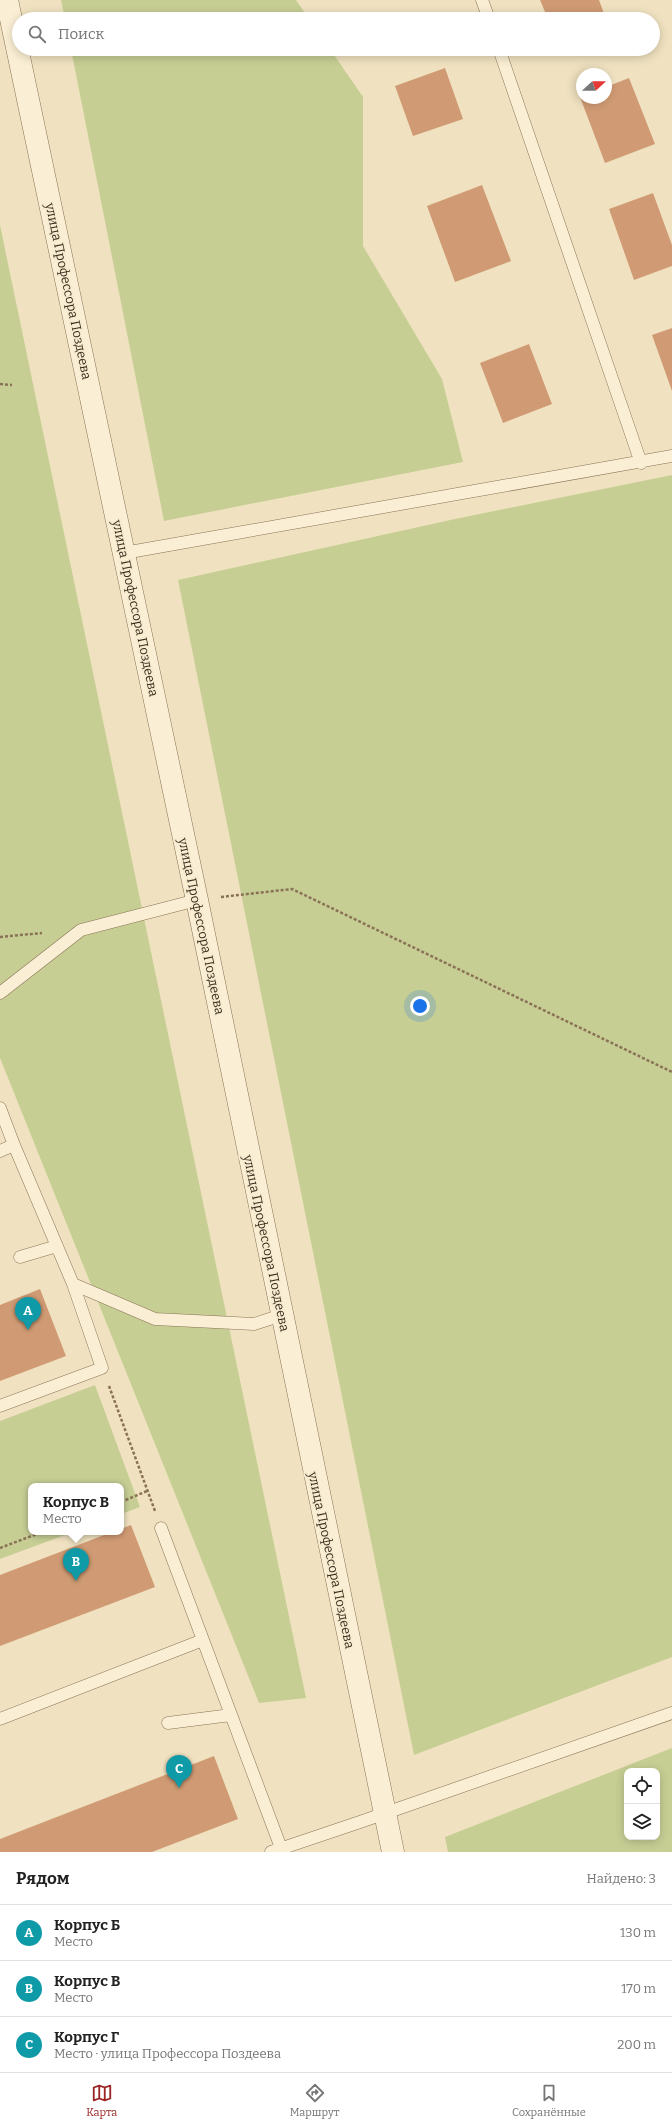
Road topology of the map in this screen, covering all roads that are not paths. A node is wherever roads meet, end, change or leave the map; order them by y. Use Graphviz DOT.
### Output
graph roads {
  1 [pos="7,0"];
  2 [pos="482,0"];
  3 [pos="486,12"];
  4 [pos="12,24"];
  5 [pos="19,56"];
  6 [pos="501,56"];
  7 [pos="672,456"];
  8 [pos="641,463"];
  9 [pos="124,553"];
  10 [pos="197,900"];
  11 [pos="0,993"];
  12 [pos="0,1108"];
  13 [pos="14,1145"];
  14 [pos="0,1151"];
  15 [pos="57,1246"];
  16 [pos="20,1257"];
  17 [pos="73,1284"];
  18 [pos="282,1315"];
  19 [pos="0,1406"];
  20 [pos="161,1528"];
  21 [pos="203,1640"];
  22 [pos="672,1713"];
  23 [pos="231,1715"];
  24 [pos="0,1720"];
  25 [pos="168,1723"];
  26 [pos="384,1814"];
  27 [pos="276,1850"];
  28 [pos="393,1852"];
  1 -- 4 [label="street, улица Профессора Поздеева"];
  2 -- 3 [label="lane"];
  5 -- 9 [label="street, улица Профессора Поздеева"];
  6 -- 8 [label="lane"];
  7 -- 8 [label="lane"];
  8 -- 9 [label="lane"];
  9 -- 10 [label="street, улица Профессора Поздеева"];
  10 -- 11 [label="lane"];
  10 -- 18 [label="street, улица Профессора Поздеева"];
  12 -- 13 [label="lane"];
  13 -- 14 [label="lane"];
  13 -- 15 [label="lane"];
  15 -- 16 [label="lane"];
  15 -- 17 [label="lane"];
  17 -- 18 [label="lane"];
  17 -- 19 [label="lane"];
  18 -- 26 [label="street, улица Профессора Поздеева"];
  20 -- 21 [label="lane"];
  21 -- 23 [label="lane"];
  21 -- 24 [label="lane"];
  22 -- 26 [label="lane"];
  23 -- 25 [label="lane"];
  23 -- 27 [label="lane"];
  26 -- 27 [label="lane"];
  26 -- 28 [label="street, улица Профессора Поздеева"];
}
